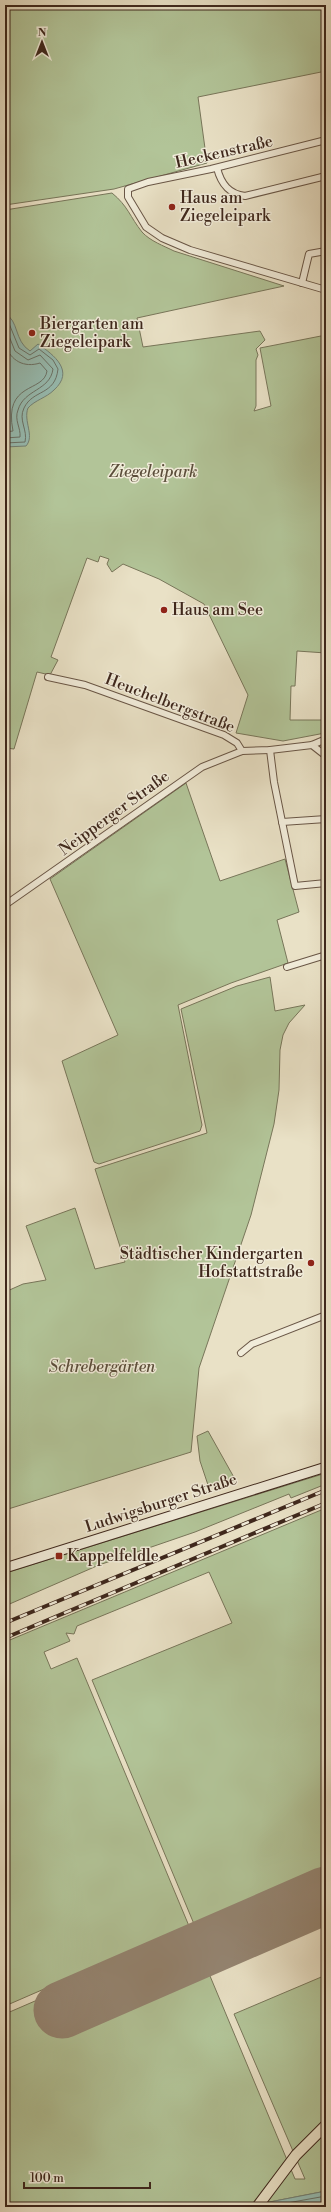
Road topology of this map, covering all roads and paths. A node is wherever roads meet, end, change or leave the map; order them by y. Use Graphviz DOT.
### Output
graph roads {
  1 [pos="326,140"];
  2 [pos="217,168"];
  3 [pos="326,176"];
  4 [pos="326,251"];
  5 [pos="302,283"];
  6 [pos="326,290"];
  7 [pos="48,677"];
  8 [pos="326,739"];
  9 [pos="312,745"];
  10 [pos="270,750"];
  11 [pos="242,751"];
  12 [pos="326,756"];
  13 [pos="326,819"];
  14 [pos="282,822"];
  15 [pos="326,883"];
  16 [pos="5,905"];
  17 [pos="326,955"];
  18 [pos="287,967"];
  19 [pos="326,1316"];
  20 [pos="241,1353"];
  21 [pos="326,1467"];
  22 [pos="5,1568"];
  23 [pos="326,2125"];
  24 [pos="257,2207"];
  1 -- 2 [label="street, Heckenstraße"];
  2 -- 3 [label="street"];
  2 -- 5 [label="street, Heckenstraße"];
  4 -- 5 [label="street"];
  5 -- 6 [label="street"];
  7 -- 11 [label="street, Heuchelbergstraße"];
  8 -- 9 [label="street, Heuchelbergstraße"];
  9 -- 10 [label="street, Heuchelbergstraße"];
  9 -- 12 [label="street"];
  10 -- 11 [label="street, Heuchelbergstraße"];
  10 -- 14 [label="street"];
  11 -- 16 [label="street, Neipperger Straße"];
  13 -- 14 [label="street"];
  14 -- 15 [label="street"];
  17 -- 18 [label="street"];
  19 -- 20 [label="street"];
  21 -- 22 [label="main road, Ludwigsburger Straße"];
  23 -- 24 [label="main road"];
}
